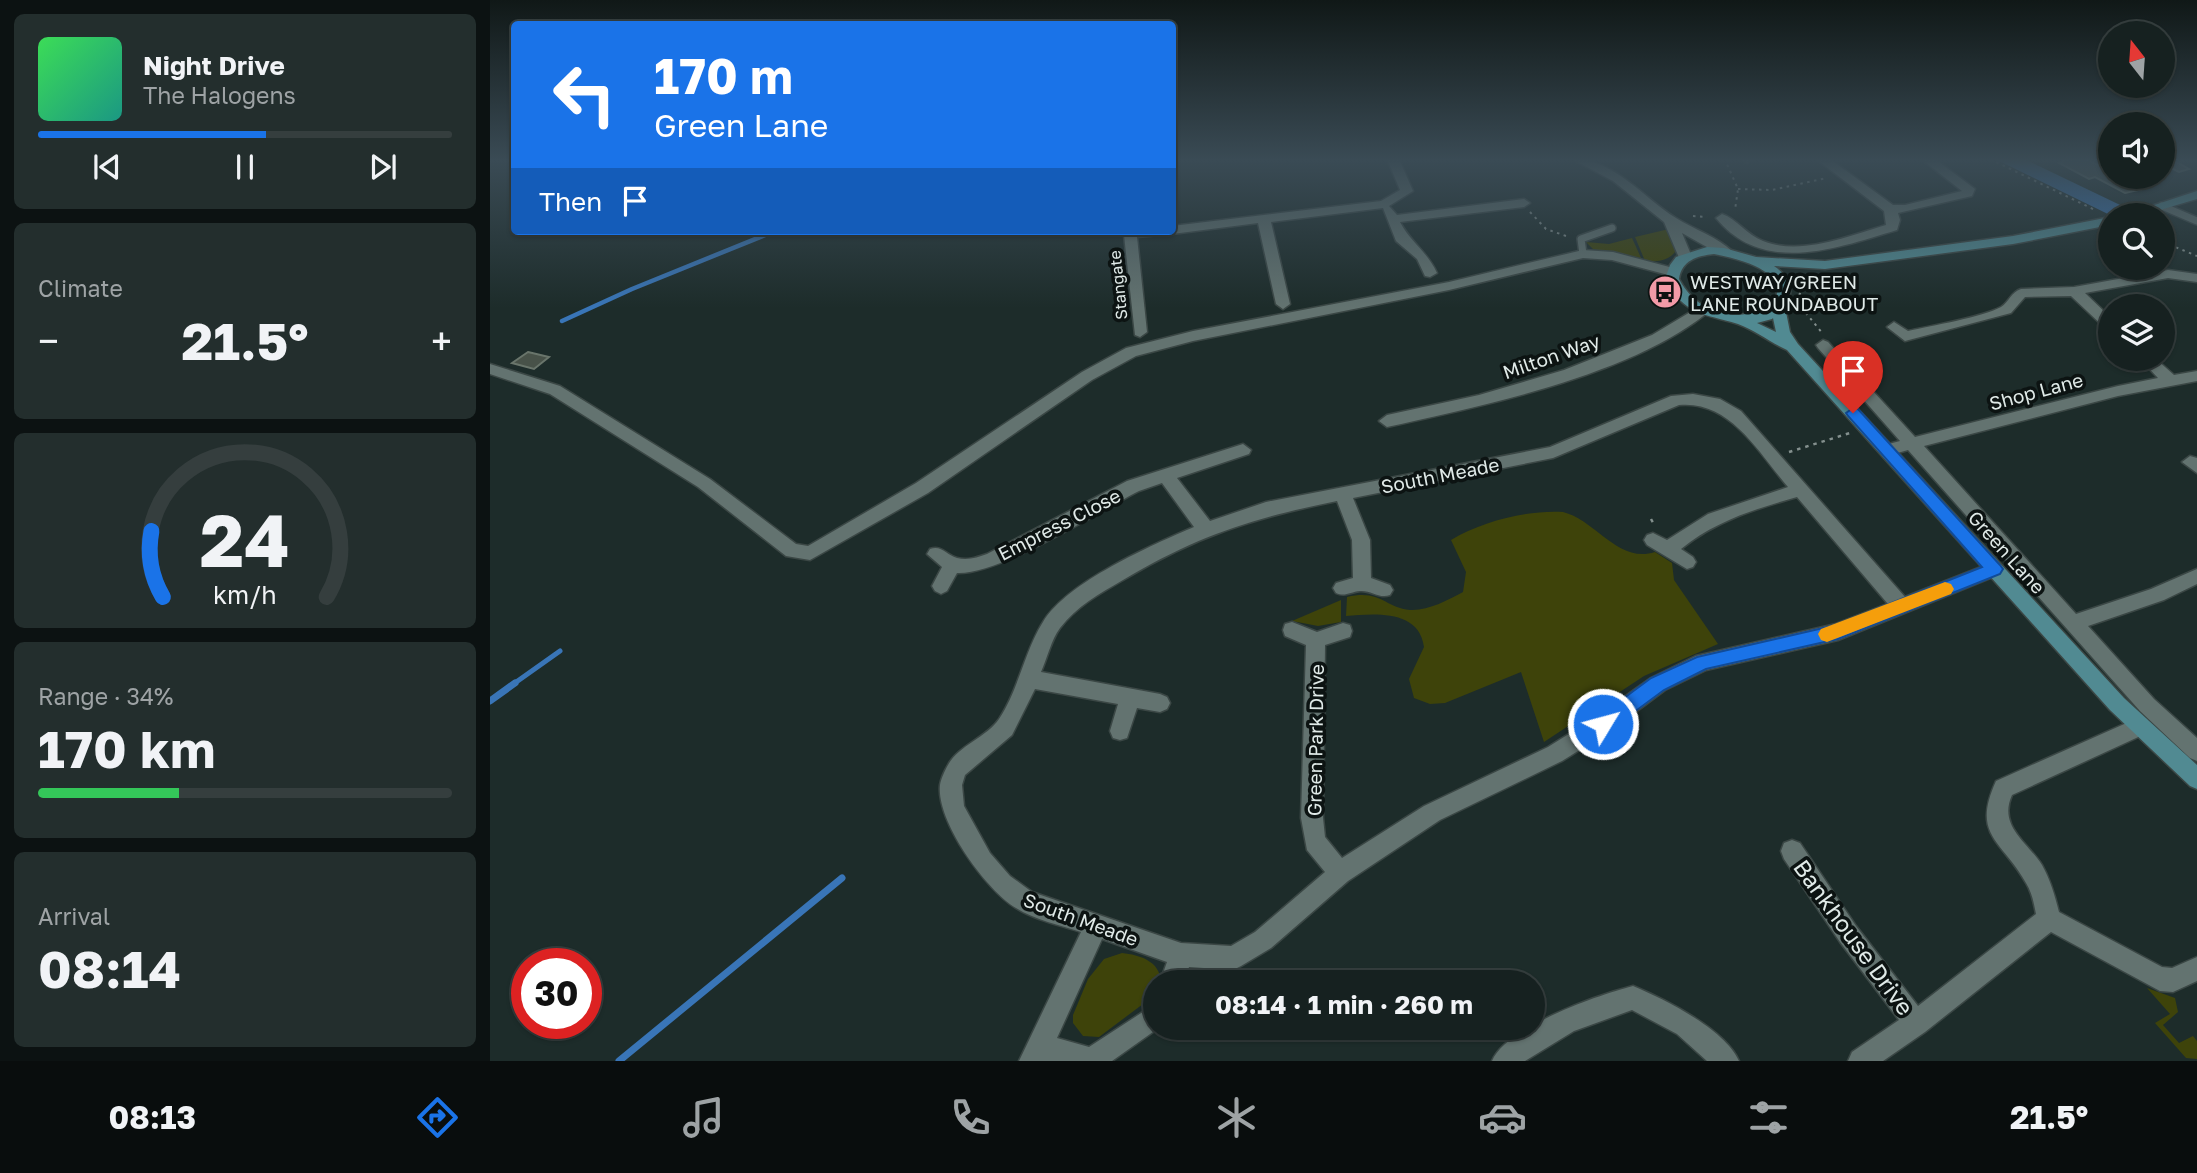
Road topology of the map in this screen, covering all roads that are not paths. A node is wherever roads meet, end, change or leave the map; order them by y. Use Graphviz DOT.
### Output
graph roads {
  1 [pos="1348,209"];
  2 [pos="1386,209"];
  3 [pos="1479,209"];
  4 [pos="1654,209"];
  5 [pos="1890,209"];
  6 [pos="1907,209"];
  7 [pos="2175,214"];
  8 [pos="1722,218"];
  9 [pos="1265,219"];
  10 [pos="1392,219"];
  11 [pos="1667,219"];
  12 [pos="2098,220"];
  13 [pos="2197,221"];
  14 [pos="1612,228"];
  15 [pos="1176,230"];
  16 [pos="1128,235"];
  17 [pos="1582,246"];
  18 [pos="1726,252"];
  19 [pos="1685,257"];
  20 [pos="1758,261"];
  21 [pos="1825,265"];
  22 [pos="1672,272"];
  23 [pos="1430,273"];
  24 [pos="2197,278"];
  25 [pos="1783,286"];
  26 [pos="2074,291"];
  27 [pos="1283,304"];
  28 [pos="1778,307"];
  29 [pos="1702,310"];
  30 [pos="2098,314"];
  31 [pos="1738,319"];
  32 [pos="1894,327"];
  33 [pos="1140,332"];
  34 [pos="1823,345"];
  35 [pos="1793,347"];
  36 [pos="490,369"];
  37 [pos="2160,371"];
  38 [pos="2197,376"];
  39 [pos="2171,381"];
  40 [pos="1387,421"];
  41 [pos="1911,444"];
  42 [pos="1229,448"];
  43 [pos="1886,450"];
  44 [pos="1165,474"];
  45 [pos="1800,490"];
  46 [pos="1343,494"];
  47 [pos="1206,529"];
  48 [pos="936,554"];
  49 [pos="1687,562"];
  50 [pos="952,565"];
  51 [pos="1994,569"];
  52 [pos="2197,576"];
  53 [pos="1362,583"];
  54 [pos="941,586"];
  55 [pos="1342,588"];
  56 [pos="1384,590"];
  57 [pos="1901,606"];
  58 [pos="2072,623"];
  59 [pos="1292,630"];
  60 [pos="1343,631"];
  61 [pos="1316,640"];
  62 [pos="1029,679"];
  63 [pos="1130,698"];
  64 [pos="1160,703"];
  65 [pos="2140,726"];
  66 [pos="1120,731"];
  67 [pos="2197,751"];
  68 [pos="2197,779"];
  69 [pos="1792,851"];
  70 [pos="1340,873"];
  71 [pos="2049,919"];
  72 [pos="1096,926"];
  73 [pos="1181,956"];
  74 [pos="2197,969"];
  75 [pos="1176,970"];
  76 [pos="1916,1023"];
  77 [pos="1143,1024"];
  78 [pos="1036,1053"];
  79 [pos="1505,1061"];
  80 [pos="1726,1061"];
  81 [pos="1861,1061"];
  1 -- 9 [label="street"];
  2 -- 10 [label="street"];
  3 -- 10 [label="street"];
  4 -- 11 [label="street"];
  5 -- 6 [label="street"];
  5 -- 8 [label="street"];
  7 -- 13 [label="lane"];
  9 -- 15 [label="street"];
  9 -- 27 [label="street"];
  10 -- 23 [label="street"];
  11 -- 18 [label="street"];
  11 -- 19 [label="street"];
  12 -- 21 [label="main road"];
  14 -- 17 [label="lane"];
  16 -- 33 [label="street, Stangate"];
  17 -- 22 [label="street"];
  17 -- 36 [label="street"];
  18 -- 19 [label="main road"];
  18 -- 20 [label="main road"];
  19 -- 22 [label="main road"];
  20 -- 21 [label="main road"];
  20 -- 25 [label="main road"];
  21 -- 25 [label="main road"];
  22 -- 29 [label="main road"];
  24 -- 26 [label="street"];
  25 -- 28 [label="main road"];
  26 -- 30 [label="street"];
  26 -- 32 [label="street"];
  28 -- 31 [label="main road"];
  28 -- 35 [label="main road, Green Lane"];
  29 -- 31 [label="main road"];
  29 -- 40 [label="street, Milton Way"];
  31 -- 35 [label="main road, Green Lane"];
  34 -- 41 [label="street"];
  35 -- 43 [label="main road, Green Lane"];
  37 -- 39 [label="street"];
  38 -- 39 [label="street, Shop Lane"];
  39 -- 41 [label="street, Shop Lane"];
  41 -- 43 [label="street, Shop Lane"];
  41 -- 58 [label="street"];
  42 -- 44 [label="street, Empress Close"];
  43 -- 51 [label="main road, Green Lane"];
  44 -- 47 [label="street"];
  44 -- 50 [label="street, Empress Close"];
  45 -- 46 [label="street, South Meade"];
  45 -- 49 [label="street"];
  45 -- 57 [label="street, South Meade"];
  46 -- 47 [label="street, South Meade"];
  46 -- 53 [label="street"];
  47 -- 62 [label="street, South Meade"];
  48 -- 50 [label="street"];
  50 -- 54 [label="street"];
  51 -- 57 [label="street, South Meade"];
  51 -- 65 [label="main road, Green Lane"];
  52 -- 58 [label="street"];
  53 -- 55 [label="street"];
  53 -- 56 [label="street"];
  57 -- 70 [label="street, South Meade"];
  58 -- 67 [label="street"];
  59 -- 61 [label="street, Green Park Drive"];
  60 -- 61 [label="street, Green Park Drive"];
  61 -- 70 [label="street, Green Park Drive"];
  62 -- 63 [label="street"];
  62 -- 72 [label="street, South Meade"];
  63 -- 64 [label="street"];
  63 -- 66 [label="street"];
  65 -- 68 [label="main road, Green Lane"];
  65 -- 71 [label="street"];
  69 -- 76 [label="street, Bankhouse Drive"];
  70 -- 73 [label="street, South Meade"];
  71 -- 74 [label="street"];
  71 -- 76 [label="street, Bankhouse Drive"];
  72 -- 73 [label="street, South Meade"];
  72 -- 78 [label="street"];
  73 -- 75 [label="street"];
  76 -- 81 [label="street, Bankhouse Drive"];
  77 -- 78 [label="street"];
  79 -- 80 [label="street"];
}
